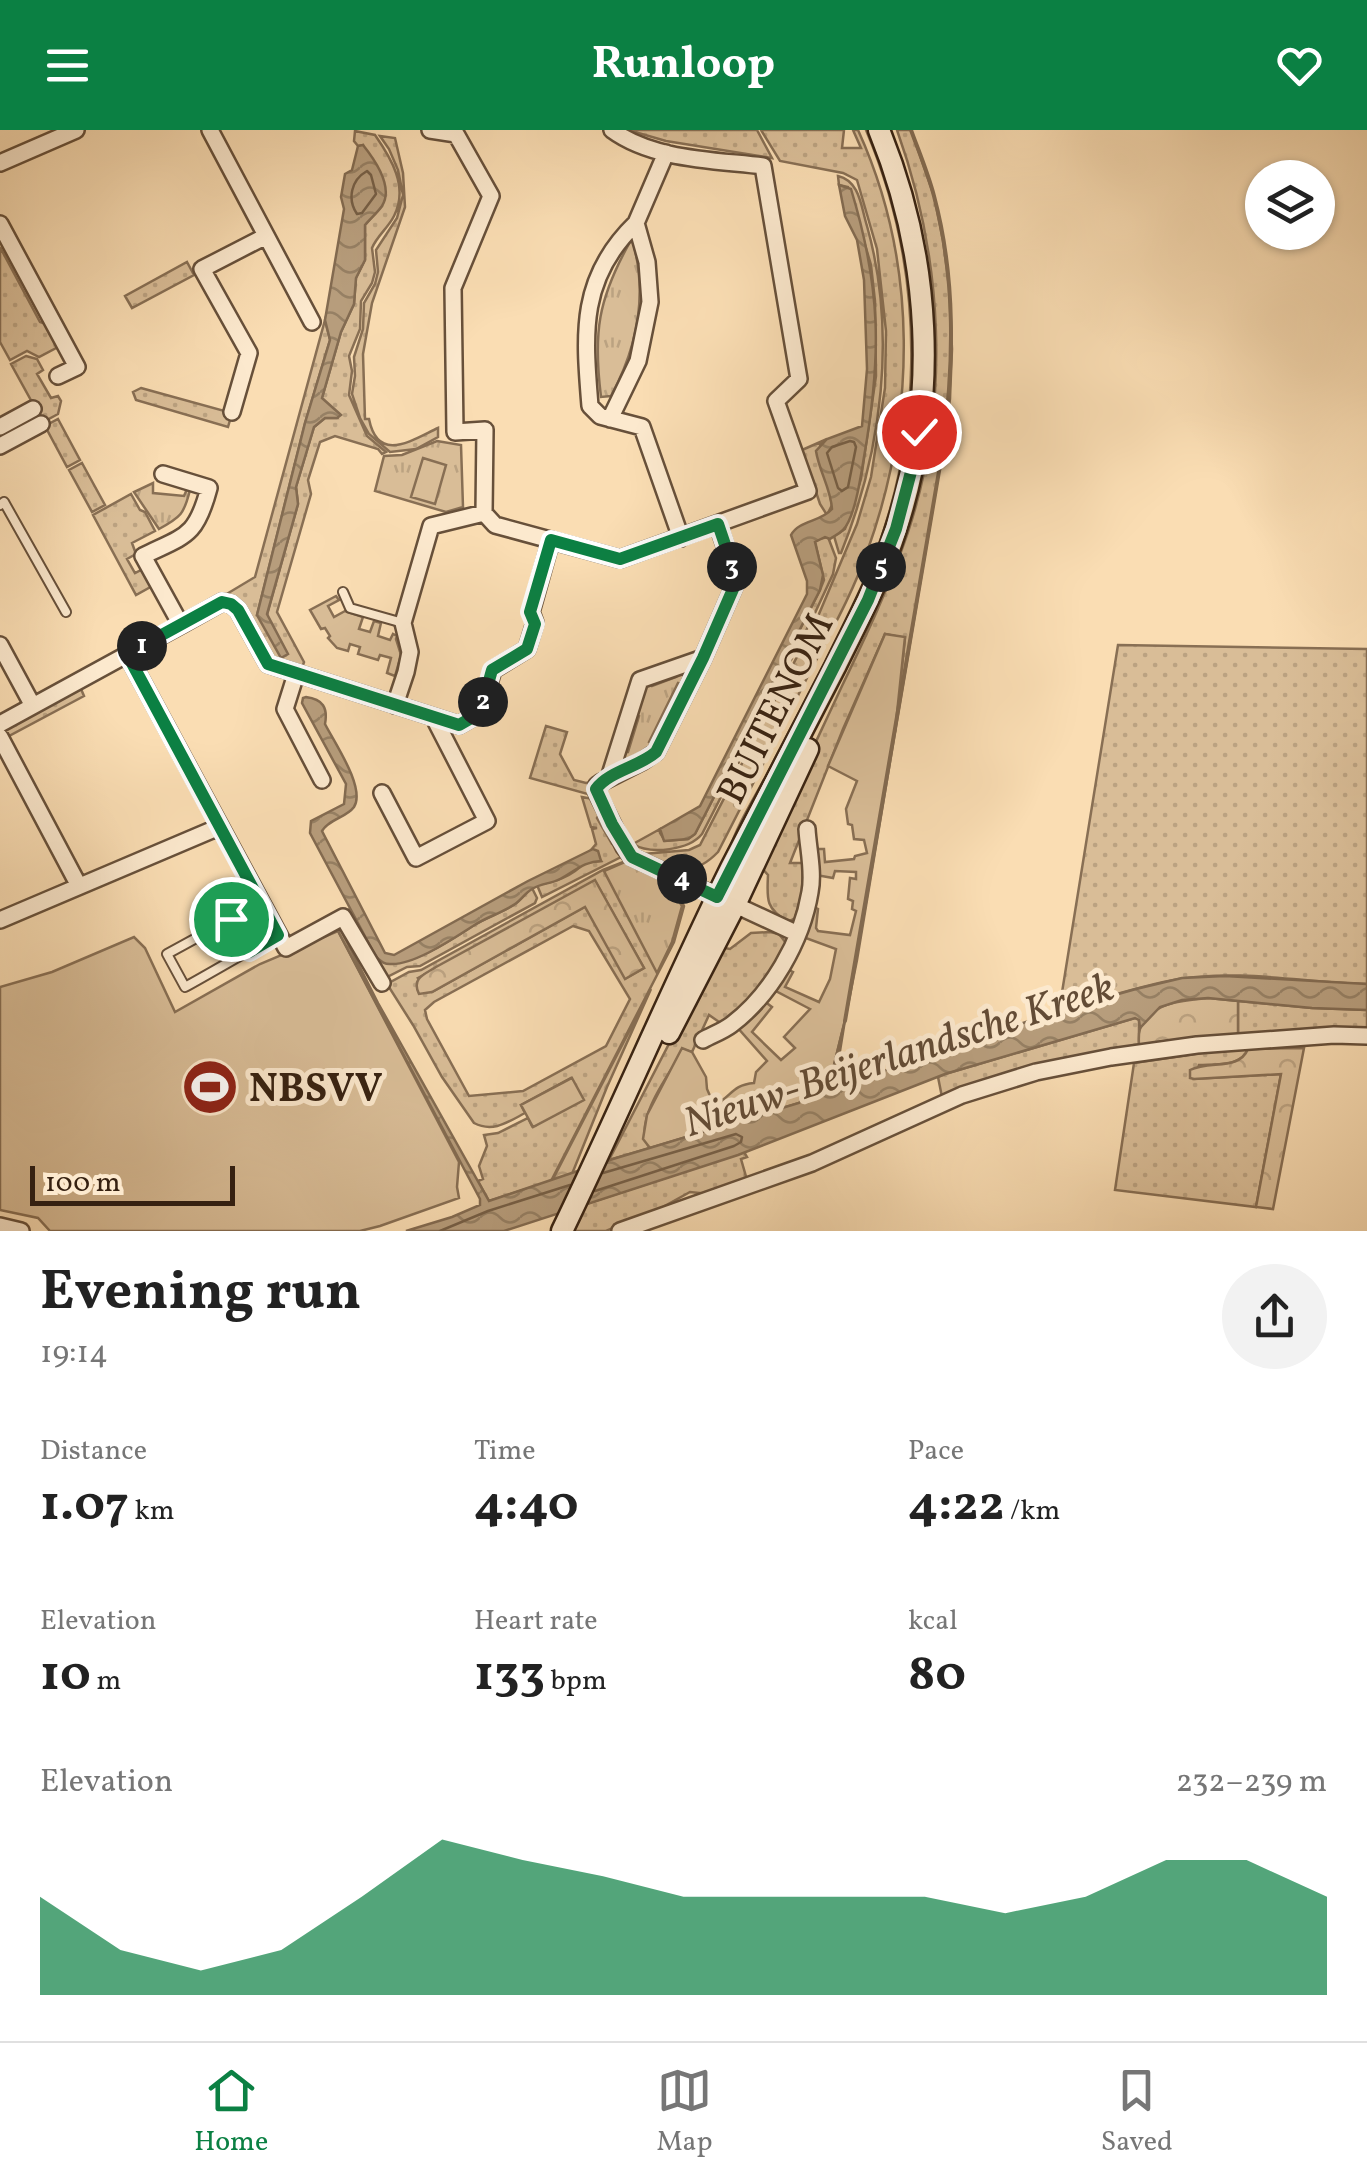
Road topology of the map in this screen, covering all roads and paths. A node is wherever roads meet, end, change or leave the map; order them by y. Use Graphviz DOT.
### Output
graph roads {
  1 [pos="76,130"];
  2 [pos="210,130"];
  3 [pos="430,130"];
  4 [pos="612,130"];
  5 [pos="879,130"];
  6 [pos="892,130"];
  7 [pos="666,153"];
  8 [pos="1,159"];
  9 [pos="0,224"];
  10 [pos="636,224"];
  11 [pos="266,236"];
  12 [pos="312,322"];
  13 [pos="58,376"];
  14 [pos="232,412"];
  15 [pos="610,419"];
  16 [pos="0,427"];
  17 [pos="0,446"];
  18 [pos="164,474"];
  19 [pos="0,505"];
  20 [pos="484,513"];
  21 [pos="718,524"];
  22 [pos="681,538"];
  23 [pos="551,540"];
  24 [pos="343,592"];
  25 [pos="66,612"];
  26 [pos="403,624"];
  27 [pos="181,625"];
  28 [pos="0,645"];
  29 [pos="127,654"];
  30 [pos="703,658"];
  31 [pos="296,674"];
  32 [pos="33,706"];
  33 [pos="395,706"];
  34 [pos="434,718"];
  35 [pos="0,724"];
  36 [pos="0,736"];
  37 [pos="609,778"];
  38 [pos="322,780"];
  39 [pos="382,794"];
  40 [pos="220,826"];
  41 [pos="807,828"];
  42 [pos="79,886"];
  43 [pos="726,901"];
  44 [pos="0,920"];
  45 [pos="798,934"];
  46 [pos="278,935"];
  47 [pos="249,952"];
  48 [pos="382,984"];
  49 [pos="1367,1036"];
  50 [pos="703,1040"];
  51 [pos="602,1156"];
  52 [pos="0,1226"];
  53 [pos="21,1231"];
  54 [pos="562,1231"];
  55 [pos="570,1231"];
  56 [pos="620,1231"];
  1 -- 8 [label="street"];
  2 -- 11 [label="street"];
  3 -- 20 [label="street"];
  4 -- 7 [label="street"];
  5 -- 43 [label="main road, BUITENOM"];
  6 -- 43 [label="main road, BUITENOM"];
  7 -- 10 [label="street"];
  7 -- 21 [label="street"];
  9 -- 13 [label="street"];
  10 -- 15 [label="street"];
  10 -- 15 [label="street"];
  11 -- 12 [label="street"];
  11 -- 14 [label="street"];
  15 -- 22 [label="street"];
  16 -- 17 [label="street"];
  18 -- 27 [label="street"];
  19 -- 25 [label="lane"];
  20 -- 23 [label="street"];
  20 -- 26 [label="street"];
  21 -- 22 [label="street"];
  21 -- 30 [label="street"];
  22 -- 23 [label="street"];
  23 -- 34 [label="street"];
  24 -- 26 [label="lane"];
  26 -- 33 [label="street"];
  27 -- 29 [label="street"];
  27 -- 31 [label="street"];
  28 -- 32 [label="street"];
  29 -- 32 [label="street"];
  29 -- 40 [label="street"];
  30 -- 37 [label="street"];
  30 -- 37 [label="street"];
  31 -- 33 [label="street"];
  31 -- 38 [label="street"];
  32 -- 35 [label="street"];
  33 -- 34 [label="street"];
  34 -- 39 [label="street"];
  36 -- 42 [label="street"];
  37 -- 43 [label="street"];
  40 -- 42 [label="street"];
  40 -- 46 [label="street"];
  41 -- 45 [label="street"];
  42 -- 44 [label="street"];
  43 -- 45 [label="street"];
  43 -- 51 [label="main road, BUITENOM"];
  45 -- 50 [label="street"];
  46 -- 47 [label="lane"];
  46 -- 48 [label="street"];
  47 -- 47 [label="lane"];
  49 -- 56 [label="street"];
  51 -- 54 [label="main road, BUITENOM"];
  51 -- 55 [label="main road, BUITENOM"];
  52 -- 53 [label="street"];
}
